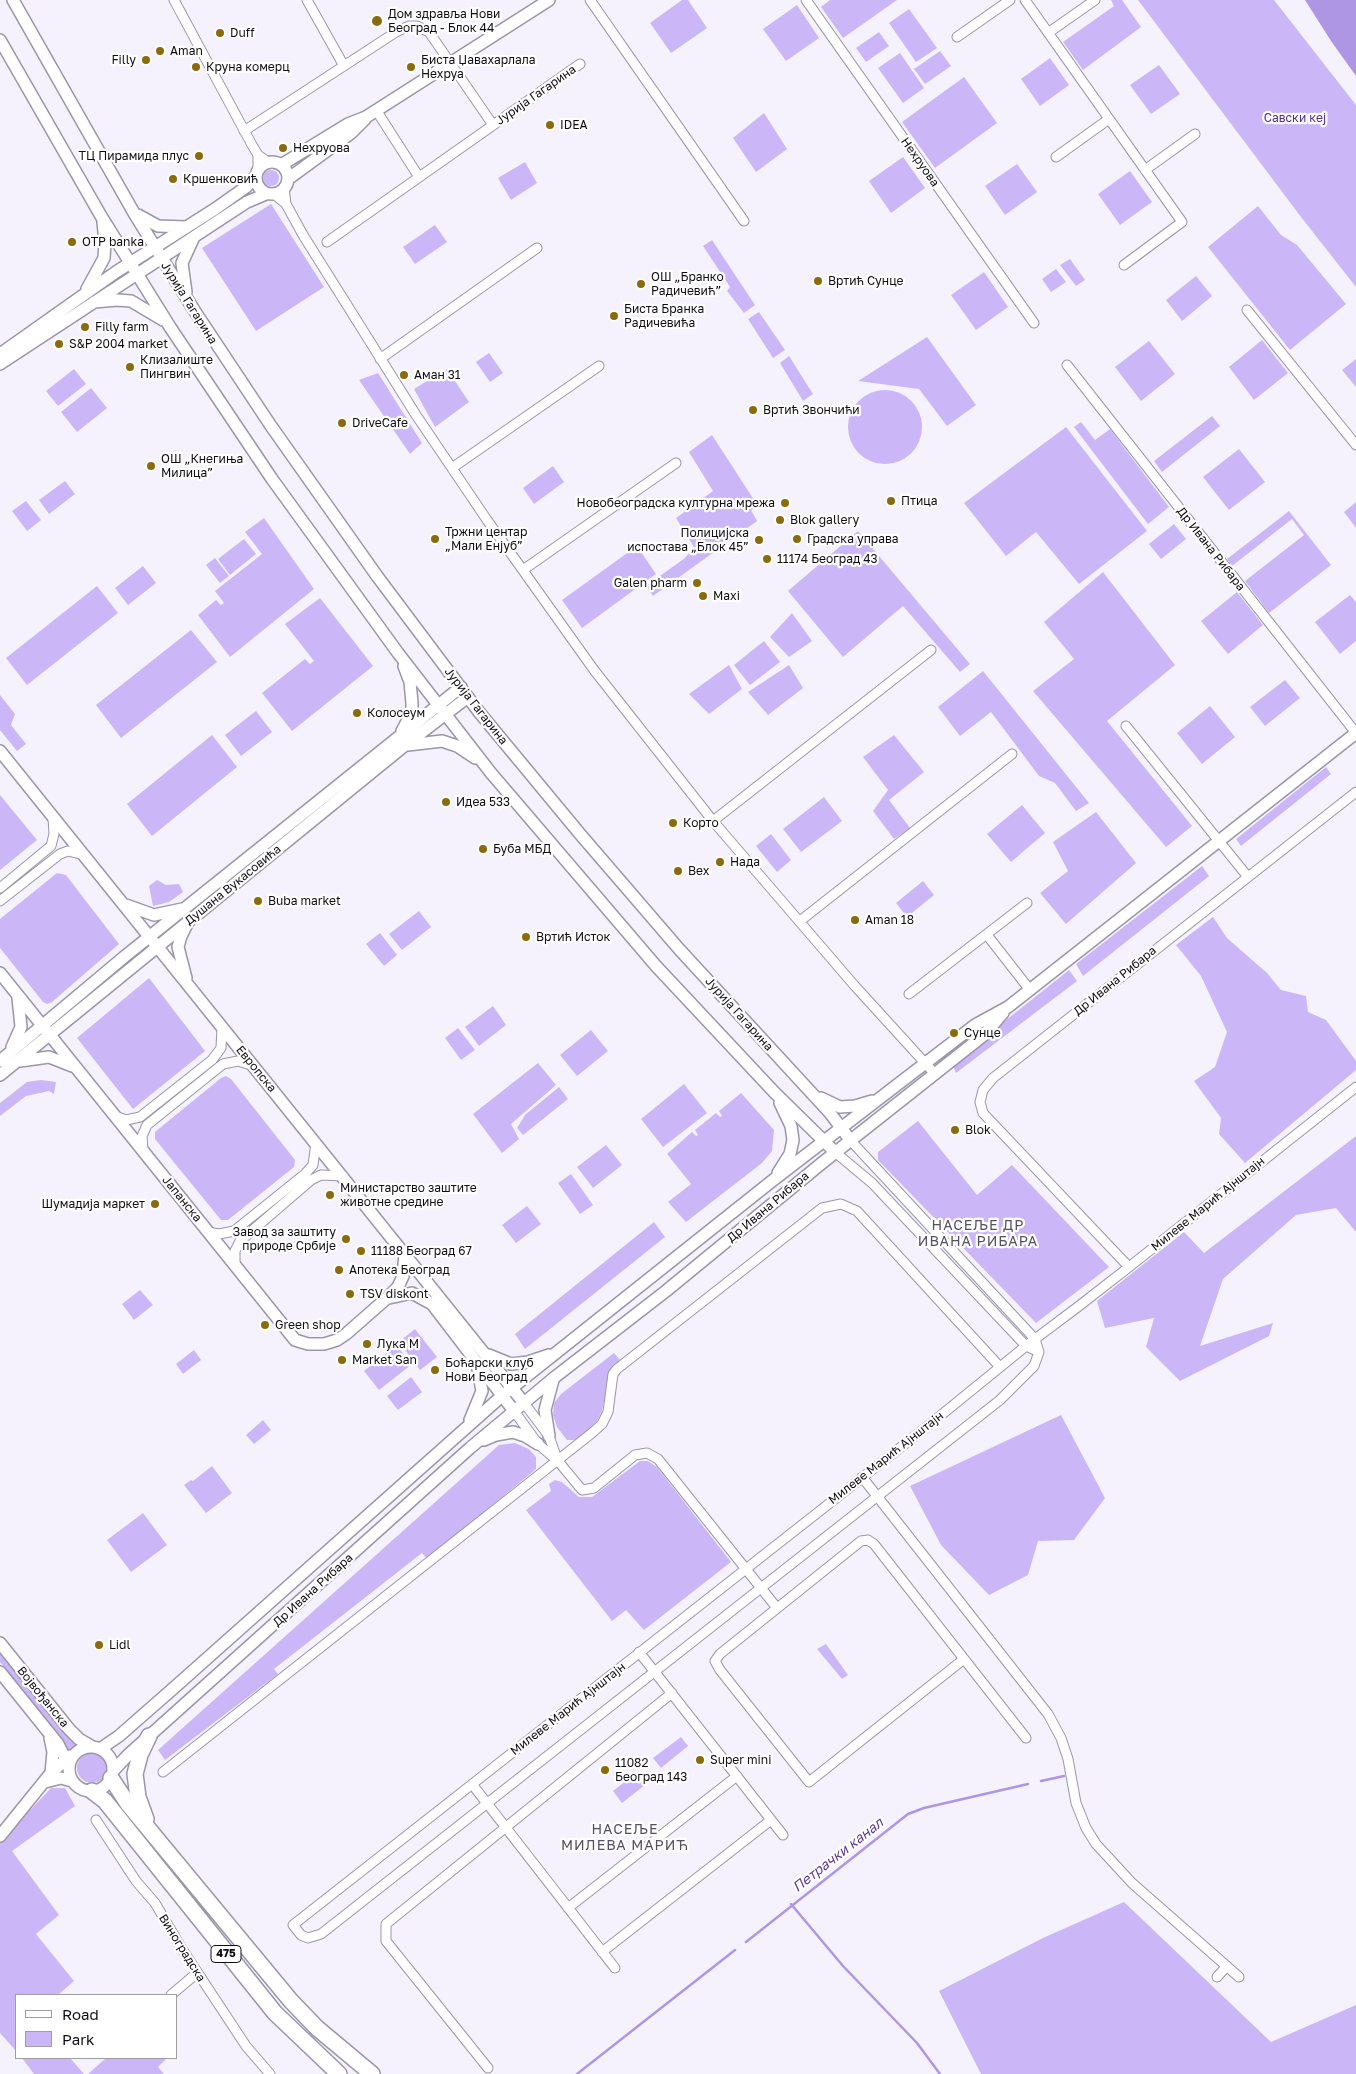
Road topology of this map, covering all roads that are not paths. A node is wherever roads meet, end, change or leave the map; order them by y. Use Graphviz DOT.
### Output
graph roads {
  1 [pos="13,0"];
  2 [pos="174,0"];
  3 [pos="307,0"];
  4 [pos="549,0"];
  5 [pos="590,0"];
  6 [pos="806,0"];
  7 [pos="1010,0"];
  8 [pos="1025,0"];
  9 [pos="1095,0"];
  10 [pos="1048,33"];
  11 [pos="957,37"];
  12 [pos="0,40"];
  13 [pos="450,64"];
  14 [pos="580,64"];
  15 [pos="344,66"];
  16 [pos="371,114"];
  17 [pos="1109,119"];
  18 [pos="493,125"];
  19 [pos="244,131"];
  20 [pos="1195,134"];
  21 [pos="1056,157"];
  22 [pos="280,164"];
  23 [pos="261,169"];
  24 [pos="1145,170"];
  25 [pos="419,177"];
  26 [pos="286,184"];
  27 [pos="270,194"];
  28 [pos="286,204"];
  29 [pos="134,213"];
  30 [pos="101,216"];
  31 [pos="744,221"];
  32 [pos="191,232"];
  33 [pos="328,242"];
  34 [pos="155,248"];
  35 [pos="538,248"];
  36 [pos="161,258"];
  37 [pos="1124,265"];
  38 [pos="133,268"];
  39 [pos="87,298"];
  40 [pos="194,310"];
  41 [pos="1247,310"];
  42 [pos="1034,323"];
  43 [pos="170,327"];
  44 [pos="0,354"];
  45 [pos="380,359"];
  46 [pos="0,364"];
  47 [pos="599,366"];
  48 [pos="1067,366"];
  49 [pos="1356,445"];
  50 [pos="676,463"];
  51 [pos="452,468"];
  52 [pos="523,570"];
  53 [pos="932,650"];
  54 [pos="398,653"];
  55 [pos="464,692"];
  56 [pos="437,704"];
  57 [pos="445,714"];
  58 [pos="1126,726"];
  59 [pos="1356,733"];
  60 [pos="401,742"];
  61 [pos="0,751"];
  62 [pos="1012,754"];
  63 [pos="487,767"];
  64 [pos="1356,792"];
  65 [pos="52,816"];
  66 [pos="714,821"];
  67 [pos="1218,841"];
  68 [pos="84,854"];
  69 [pos="1248,877"];
  70 [pos="0,888"];
  71 [pos="0,901"];
  72 [pos="1027,903"];
  73 [pos="124,904"];
  74 [pos="189,907"];
  75 [pos="190,920"];
  76 [pos="800,921"];
  77 [pos="986,935"];
  78 [pos="154,942"];
  79 [pos="0,974"];
  80 [pos="188,984"];
  81 [pos="1030,990"];
  82 [pos="17,994"];
  83 [pos="909,994"];
  84 [pos="1008,1007"];
  85 [pos="42,1025"];
  86 [pos="222,1026"];
  87 [pos="50,1035"];
  88 [pos="8,1059"];
  89 [pos="926,1063"];
  90 [pos="254,1066"];
  91 [pos="78,1070"];
  92 [pos="0,1074"];
  93 [pos="935,1074"];
  94 [pos="1356,1087"];
  95 [pos="811,1092"];
  96 [pos="774,1093"];
  97 [pos="885,1095"];
  98 [pos="115,1116"];
  99 [pos="842,1128"];
  100 [pos="851,1141"];
  101 [pos="823,1142"];
  102 [pos="316,1143"];
  103 [pos="143,1151"];
  104 [pos="835,1152"];
  105 [pos="342,1176"];
  106 [pos="772,1181"];
  107 [pos="208,1232"];
  108 [pos="404,1253"];
  109 [pos="236,1266"];
  110 [pos="1129,1267"];
  111 [pos="388,1298"];
  112 [pos="424,1299"];
  113 [pos="1035,1339"];
  114 [pos="1026,1346"];
  115 [pos="558,1352"];
  116 [pos="1039,1352"];
  117 [pos="480,1355"];
  118 [pos="1000,1367"];
  119 [pos="555,1377"];
  120 [pos="507,1391"];
  121 [pos="524,1403"];
  122 [pos="514,1410"];
  123 [pos="460,1432"];
  124 [pos="549,1436"];
  125 [pos="538,1444"];
  126 [pos="470,1448"];
  127 [pos="558,1461"];
  128 [pos="862,1477"];
  129 [pos="877,1496"];
  130 [pos="745,1568"];
  131 [pos="760,1587"];
  132 [pos="777,1608"];
  133 [pos="0,1643"];
  134 [pos="639,1652"];
  135 [pos="964,1659"];
  136 [pos="0,1672"];
  137 [pos="654,1672"];
  138 [pos="672,1693"];
  139 [pos="49,1733"];
  140 [pos="149,1736"];
  141 [pos="1026,1738"];
  142 [pos="96,1748"];
  143 [pos="70,1759"];
  144 [pos="163,1772"];
  145 [pos="112,1775"];
  146 [pos="737,1776"];
  147 [pos="48,1777"];
  148 [pos="72,1781"];
  149 [pos="472,1784"];
  150 [pos="92,1791"];
  151 [pos="488,1803"];
  152 [pos="96,1820"];
  153 [pos="771,1820"];
  154 [pos="506,1826"];
  155 [pos="150,1830"];
  156 [pos="783,1835"];
  157 [pos="0,1836"];
  158 [pos="568,1908"];
  159 [pos="602,1952"];
  160 [pos="1226,1966"];
  161 [pos="615,1968"];
  162 [pos="197,1973"];
  163 [pos="1217,1977"];
  164 [pos="1240,1977"];
  165 [pos="172,1994"];
  166 [pos="488,2068"];
  167 [pos="270,2074"];
  168 [pos="339,2074"];
  169 [pos="372,2074"];
  1 -- 29 [label="main road, Јурија Гагарина"];
  2 -- 19 [label="street"];
  3 -- 15 [label="street"];
  4 -- 13 [label="main road"];
  5 -- 31 [label="street"];
  6 -- 42 [label="street, Нехруова"];
  7 -- 11 [label="street"];
  8 -- 10 [label="street"];
  9 -- 10 [label="street"];
  10 -- 17 [label="street"];
  12 -- 30 [label="main road"];
  13 -- 15 [label="street, Јурија Гагарина"];
  13 -- 16 [label="main road"];
  13 -- 18 [label="street, Јурија Гагарина"];
  14 -- 18 [label="street, Јурија Гагарина"];
  15 -- 19 [label="street, Јурија Гагарина"];
  16 -- 22 [label="main road"];
  16 -- 25 [label="street"];
  16 -- 26 [label="main road"];
  17 -- 21 [label="street"];
  17 -- 24 [label="street"];
  18 -- 25 [label="street, Јурија Гагарина"];
  19 -- 23 [label="street"];
  20 -- 24 [label="street"];
  22 -- 23 [label="main road"];
  22 -- 26 [label="main road"];
  23 -- 27 [label="main road"];
  23 -- 32 [label="main road"];
  24 -- 37 [label="street"];
  25 -- 33 [label="street, Јурија Гагарина"];
  26 -- 27 [label="main road"];
  26 -- 28 [label="street"];
  27 -- 28 [label="street"];
  27 -- 32 [label="main road"];
  28 -- 45 [label="street"];
  29 -- 32 [label="main road"];
  29 -- 34 [label="main road, Јурија Гагарина"];
  30 -- 38 [label="main road"];
  30 -- 39 [label="main road"];
  32 -- 34 [label="main road"];
  32 -- 36 [label="main road"];
  32 -- 40 [label="main road"];
  34 -- 36 [label="main road, Јурија Гагарина"];
  34 -- 38 [label="main road"];
  35 -- 45 [label="street"];
  36 -- 38 [label="main road"];
  36 -- 40 [label="main road, Јурија Гагарина"];
  38 -- 39 [label="main road"];
  38 -- 43 [label="main road"];
  39 -- 43 [label="main road"];
  39 -- 44 [label="main road"];
  39 -- 46 [label="main road"];
  40 -- 55 [label="main road, Јурија Гагарина"];
  41 -- 49 [label="street"];
  43 -- 54 [label="main road"];
  45 -- 51 [label="street"];
  47 -- 51 [label="street"];
  48 -- 59 [label="street, Др Ивана Рибара"];
  50 -- 52 [label="street"];
  51 -- 52 [label="street"];
  52 -- 66 [label="street"];
  53 -- 66 [label="street"];
  54 -- 56 [label="main road"];
  54 -- 60 [label="main road"];
  55 -- 56 [label="main road, Душана Вукасовића"];
  55 -- 57 [label="main road, Душана Вукасовића"];
  55 -- 95 [label="main road, Јурија Гагарина"];
  56 -- 57 [label="main road"];
  56 -- 60 [label="main road, Душана Вукасовића"];
  57 -- 60 [label="main road, Душана Вукасовића"];
  57 -- 63 [label="main road"];
  58 -- 67 [label="street"];
  59 -- 67 [label="main road, Др Ивана Рибара"];
  60 -- 63 [label="main road"];
  60 -- 74 [label="main road, Душана Вукасовића"];
  60 -- 75 [label="main road, Душана Вукасовића"];
  61 -- 65 [label="main road, Европска"];
  62 -- 76 [label="street"];
  63 -- 96 [label="main road"];
  64 -- 69 [label="street, Др Ивана Рибара"];
  65 -- 68 [label="main road, Европска"];
  65 -- 70 [label="street"];
  66 -- 76 [label="street"];
  67 -- 69 [label="street"];
  67 -- 81 [label="main road, Др Ивана Рибара"];
  68 -- 71 [label="street"];
  68 -- 73 [label="main road, Европска"];
  69 -- 110 [label="street, Др Ивана Рибара"];
  72 -- 77 [label="street"];
  73 -- 74 [label="main road"];
  73 -- 78 [label="main road, Европска"];
  74 -- 78 [label="main road, Душана Вукасовића"];
  75 -- 78 [label="main road, Душана Вукасовића"];
  75 -- 80 [label="main road"];
  76 -- 89 [label="street"];
  77 -- 81 [label="street"];
  77 -- 83 [label="street"];
  78 -- 80 [label="main road, Европска"];
  78 -- 85 [label="main road, Душана Вукасовића"];
  78 -- 87 [label="main road, Душана Вукасовића"];
  79 -- 82 [label="main road, Јапанска"];
  80 -- 86 [label="main road, Европска"];
  81 -- 84 [label="main road, Др Ивана Рибара"];
  82 -- 85 [label="main road, Јапанска"];
  82 -- 88 [label="main road"];
  84 -- 89 [label="main road, Др Ивана Рибара"];
  84 -- 93 [label="main road, Др Ивана Рибара"];
  85 -- 87 [label="main road, Јапанска"];
  85 -- 88 [label="main road, Душана Вукасовића"];
  86 -- 90 [label="main road, Европска"];
  86 -- 98 [label="street"];
  87 -- 88 [label="main road, Душана Вукасовића"];
  87 -- 91 [label="main road, Јапанска"];
  88 -- 91 [label="main road"];
  88 -- 92 [label="main road, Душана Вукасовића"];
  89 -- 93 [label="street"];
  89 -- 97 [label="main road, Др Ивана Рибара"];
  90 -- 102 [label="main road, Европска"];
  90 -- 103 [label="street"];
  91 -- 98 [label="main road, Јапанска"];
  93 -- 100 [label="main road, Др Ивана Рибара"];
  94 -- 110 [label="street, Милеве Марић Ајнштајн"];
  95 -- 97 [label="main road"];
  95 -- 99 [label="main road, Јурија Гагарина"];
  96 -- 101 [label="main road"];
  96 -- 106 [label="main road"];
  97 -- 99 [label="main road, Др Ивана Рибара"];
  98 -- 103 [label="main road, Јапанска"];
  99 -- 100 [label="main road, Јурија Гагарина"];
  99 -- 101 [label="main road, Др Ивана Рибара"];
  100 -- 104 [label="main road, Др Ивана Рибара"];
  100 -- 113 [label="street, Јурија Гагарина"];
  101 -- 104 [label="main road"];
  101 -- 106 [label="main road, Др Ивана Рибара"];
  102 -- 105 [label="main road, Европска"];
  102 -- 107 [label="street"];
  103 -- 107 [label="main road, Јапанска"];
  104 -- 114 [label="street"];
  104 -- 119 [label="main road, Др Ивана Рибара"];
  105 -- 108 [label="main road, Европска"];
  105 -- 109 [label="street"];
  106 -- 115 [label="main road, Др Ивана Рибара"];
  107 -- 109 [label="main road, Јапанска"];
  108 -- 111 [label="main road, Јапанска"];
  108 -- 117 [label="main road, Европска"];
  109 -- 111 [label="main road, Јапанска"];
  110 -- 113 [label="street, Милеве Марић Ајнштајн"];
  111 -- 112 [label="main road, Јапанска"];
  112 -- 117 [label="main road, Европска"];
  113 -- 114 [label="street, Милеве Марић Ајнштајн"];
  113 -- 116 [label="street"];
  114 -- 116 [label="street"];
  114 -- 118 [label="street, Милеве Марић Ајнштајн"];
  115 -- 117 [label="main road"];
  115 -- 120 [label="main road, Др Ивана Рибара"];
  116 -- 129 [label="street, Милеве Марић Ајнштајн"];
  117 -- 120 [label="main road, Европска"];
  117 -- 123 [label="main road"];
  118 -- 127 [label="street"];
  118 -- 128 [label="street, Милеве Марић Ајнштајн"];
  119 -- 121 [label="main road, Др Ивана Рибара"];
  119 -- 124 [label="main road"];
  120 -- 121 [label="main road"];
  120 -- 122 [label="main road"];
  120 -- 123 [label="main road, Др Ивана Рибара"];
  121 -- 122 [label="main road, Др Ивана Рибара"];
  121 -- 124 [label="street"];
  122 -- 125 [label="street"];
  122 -- 126 [label="main road, Др Ивана Рибара"];
  123 -- 142 [label="main road, Др Ивана Рибара"];
  124 -- 127 [label="street"];
  125 -- 126 [label="main road"];
  125 -- 127 [label="street"];
  126 -- 140 [label="main road, Др Ивана Рибара"];
  127 -- 130 [label="street"];
  127 -- 144 [label="street"];
  128 -- 129 [label="street"];
  128 -- 130 [label="street, Милеве Марић Ајнштајн"];
  129 -- 131 [label="street, Милеве Марић Ајнштајн"];
  129 -- 160 [label="street"];
  130 -- 131 [label="street"];
  130 -- 134 [label="street, Милеве Марић Ајнштајн"];
  131 -- 132 [label="street"];
  131 -- 137 [label="street, Милеве Марић Ајнштајн"];
  132 -- 135 [label="street"];
  132 -- 135 [label="street"];
  133 -- 142 [label="main road, Војвођанска"];
  134 -- 137 [label="street"];
  134 -- 149 [label="street, Милеве Марић Ајнштајн"];
  135 -- 141 [label="street"];
  136 -- 139 [label="main road, Војвођанска"];
  137 -- 138 [label="street"];
  137 -- 151 [label="street, Милеве Марић Ајнштајн"];
  138 -- 146 [label="street"];
  138 -- 154 [label="street"];
  139 -- 143 [label="main road, Војвођанска"];
  139 -- 147 [label="main road"];
  140 -- 145 [label="main road, Др Ивана Рибара"];
  140 -- 155 [label="highway"];
  142 -- 143 [label="main road"];
  142 -- 145 [label="main road"];
  143 -- 147 [label="main road"];
  143 -- 148 [label="main road"];
  145 -- 150 [label="main road"];
  145 -- 155 [label="highway, 475"];
  146 -- 153 [label="street"];
  146 -- 158 [label="street"];
  147 -- 148 [label="main road"];
  147 -- 157 [label="main road"];
  148 -- 150 [label="main road"];
  149 -- 151 [label="street"];
  149 -- 151 [label="street, Милеве Марић Ајнштајн"];
  150 -- 168 [label="highway, 475"];
  151 -- 154 [label="street"];
  152 -- 162 [label="street, Виноградска"];
  153 -- 156 [label="street"];
  153 -- 159 [label="street"];
  154 -- 158 [label="street"];
  154 -- 166 [label="street"];
  155 -- 169 [label="highway, 475"];
  158 -- 159 [label="street"];
  159 -- 161 [label="street"];
  160 -- 163 [label="street"];
  160 -- 164 [label="street"];
  162 -- 165 [label="street"];
  162 -- 167 [label="street, Виноградска"];
}
